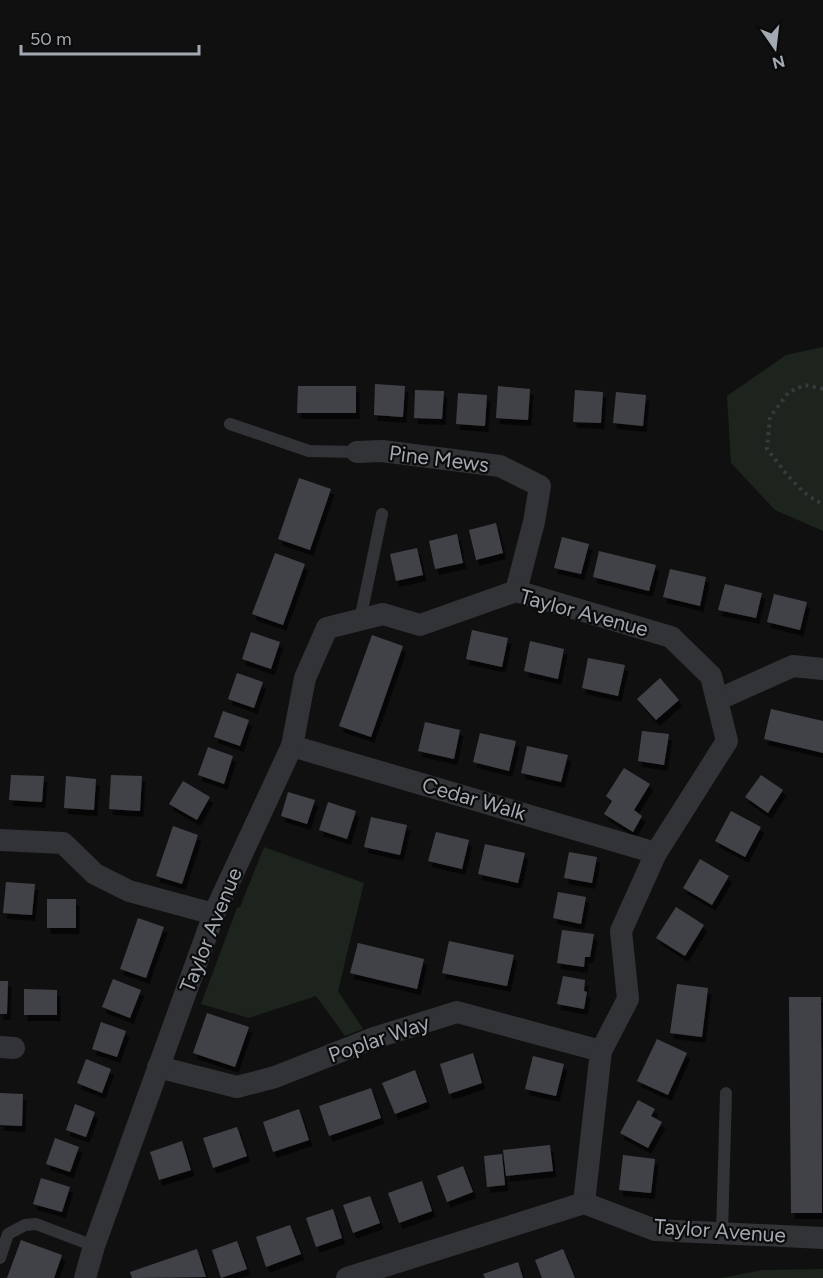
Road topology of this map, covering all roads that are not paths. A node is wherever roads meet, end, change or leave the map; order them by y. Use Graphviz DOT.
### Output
graph roads {
  1 [pos="230,424"];
  2 [pos="357,452"];
  3 [pos="382,514"];
  4 [pos="516,591"];
  5 [pos="360,620"];
  6 [pos="823,669"];
  7 [pos="717,700"];
  8 [pos="292,746"];
  9 [pos="0,840"];
  10 [pos="656,853"];
  11 [pos="214,914"];
  12 [pos="601,1051"];
  13 [pos="158,1066"];
  14 [pos="726,1094"];
  15 [pos="584,1203"];
  16 [pos="722,1233"];
  17 [pos="823,1238"];
  18 [pos="93,1246"];
  19 [pos="0,1258"];
  20 [pos="85,1278"];
  21 [pos="347,1278"];
  1 -- 2 [label="lane, Pine Mews"];
  2 -- 4 [label="street, Pine Mews"];
  3 -- 5 [label="lane"];
  4 -- 5 [label="street, Taylor Avenue"];
  4 -- 7 [label="street, Taylor Avenue"];
  5 -- 8 [label="street, Taylor Avenue"];
  6 -- 7 [label="street"];
  7 -- 10 [label="street, Taylor Avenue"];
  8 -- 10 [label="street, Cedar Walk"];
  8 -- 11 [label="street, Taylor Avenue"];
  9 -- 11 [label="street"];
  10 -- 12 [label="street, Taylor Avenue"];
  11 -- 13 [label="street, Taylor Avenue"];
  12 -- 13 [label="street, Poplar Way"];
  12 -- 15 [label="street, Taylor Avenue"];
  13 -- 18 [label="street, Taylor Avenue"];
  14 -- 16 [label="lane"];
  15 -- 16 [label="street, Taylor Avenue"];
  15 -- 21 [label="street"];
  16 -- 17 [label="street, Taylor Avenue"];
  18 -- 19 [label="lane"];
  18 -- 20 [label="street, Taylor Avenue"];
}
